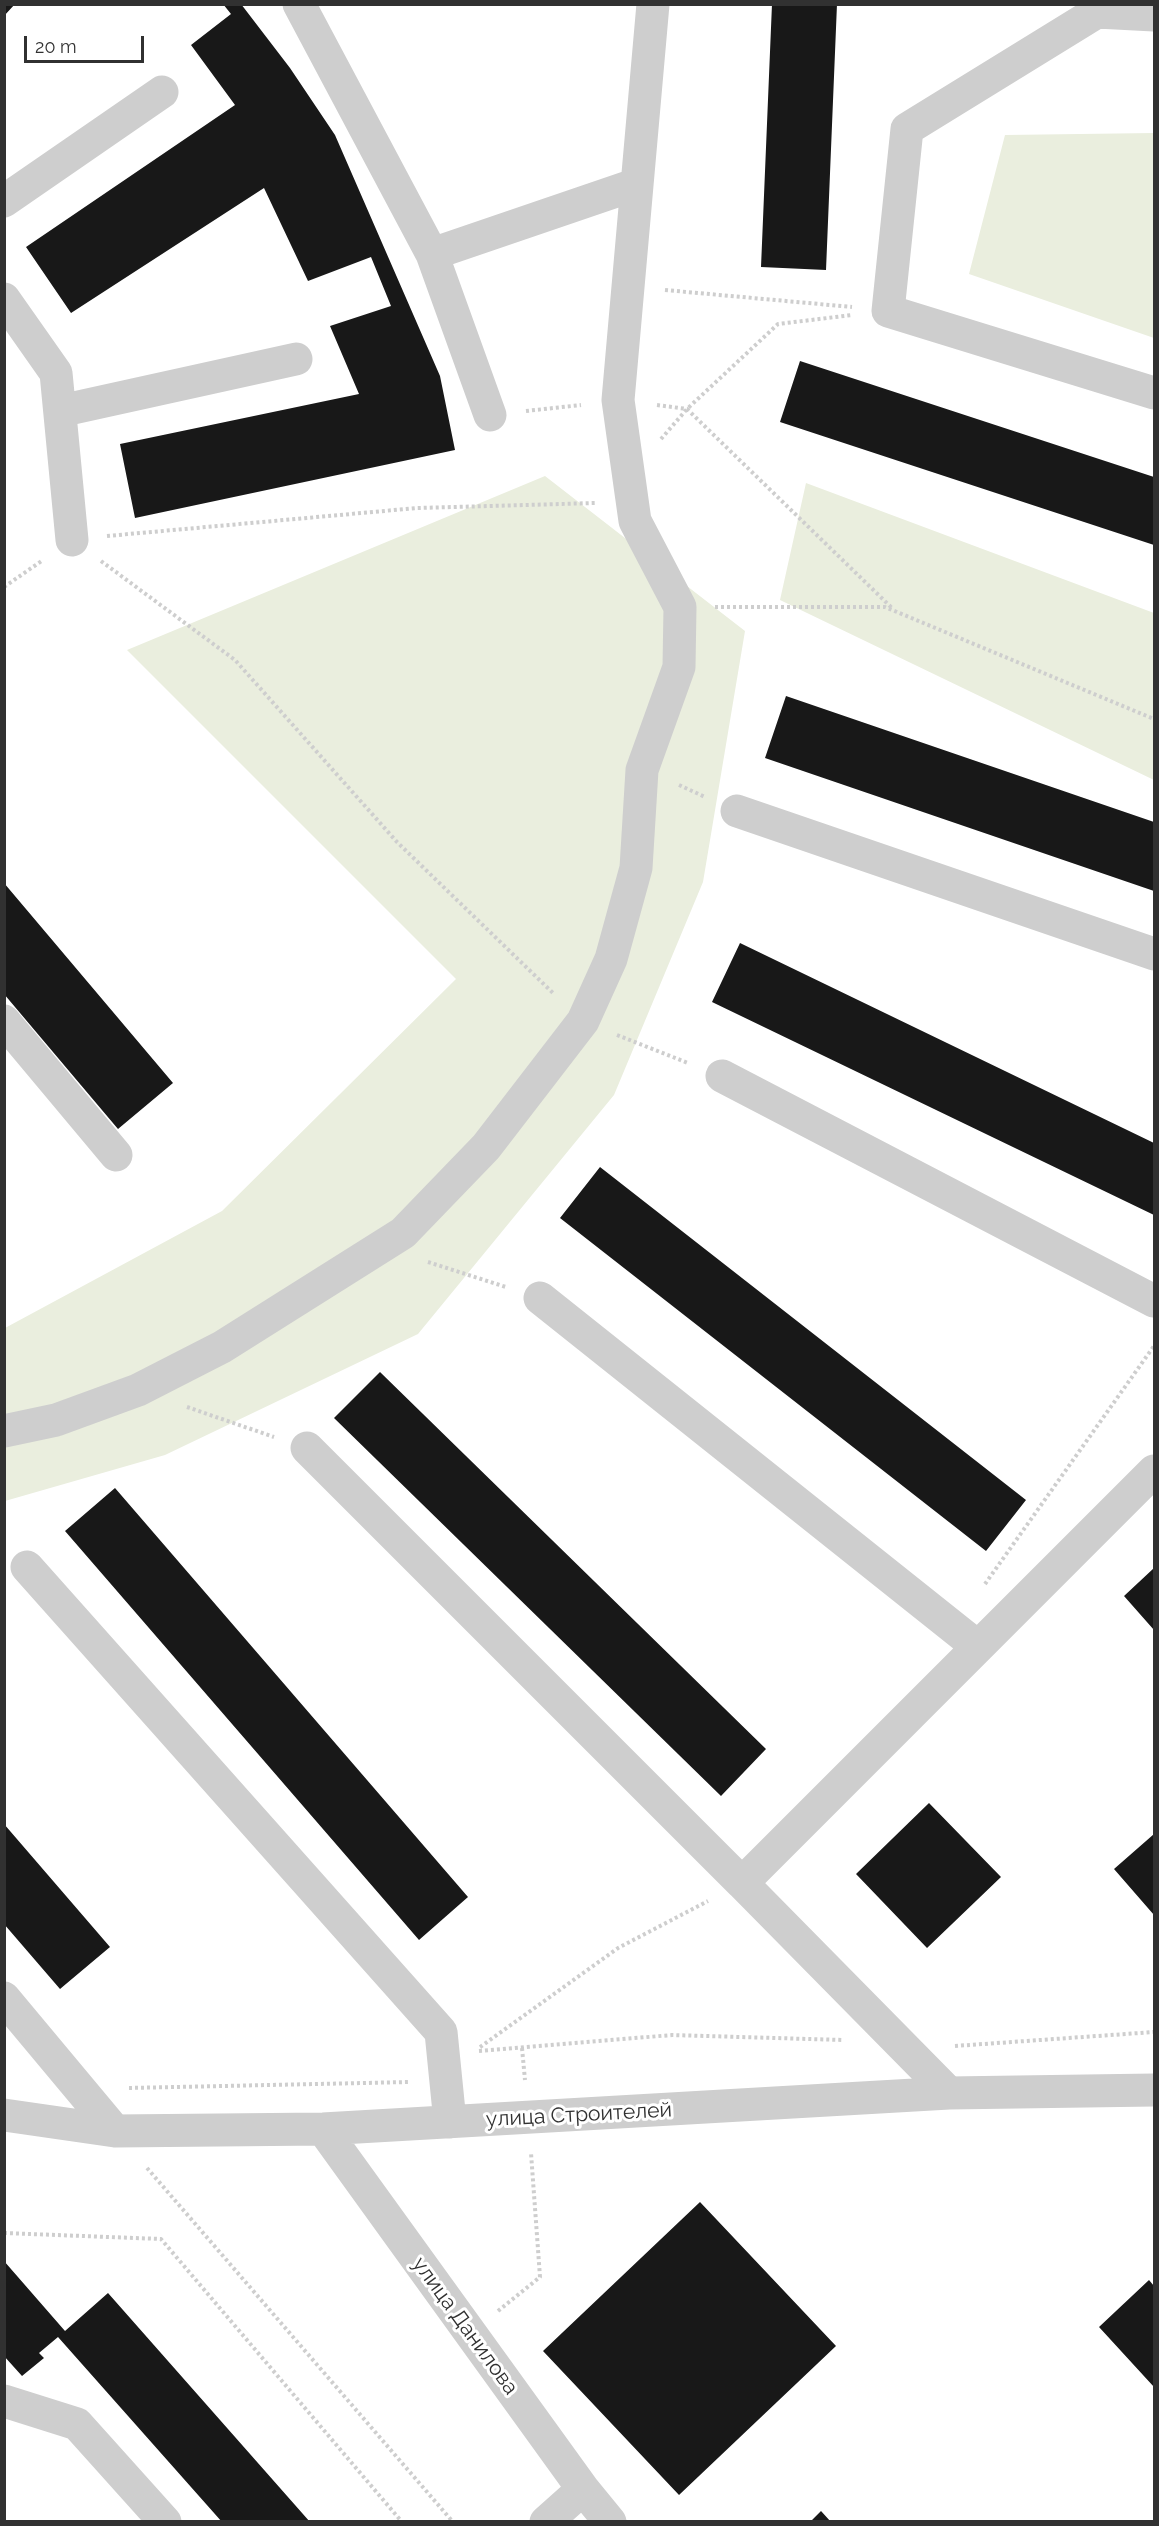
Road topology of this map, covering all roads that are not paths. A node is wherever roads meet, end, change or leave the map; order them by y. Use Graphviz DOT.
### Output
graph roads {
  1 [pos="299,4"];
  2 [pos="653,4"];
  3 [pos="1155,15"];
  4 [pos="162,92"];
  5 [pos="637,184"];
  6 [pos="4,201"];
  7 [pos="432,254"];
  8 [pos="4,299"];
  9 [pos="296,359"];
  10 [pos="1155,393"];
  11 [pos="60,411"];
  12 [pos="490,415"];
  13 [pos="72,540"];
  14 [pos="737,811"];
  15 [pos="1155,954"];
  16 [pos="4,1021"];
  17 [pos="722,1077"];
  18 [pos="116,1155"];
  19 [pos="540,1298"];
  20 [pos="1155,1300"];
  21 [pos="4,1431"];
  22 [pos="307,1448"];
  23 [pos="1155,1471"];
  24 [pos="27,1567"];
  25 [pos="978,1647"];
  26 [pos="742,1883"];
  27 [pos="4,1998"];
  28 [pos="1155,2090"];
  29 [pos="949,2093"];
  30 [pos="4,2115"];
  31 [pos="450,2122"];
  32 [pos="323,2129"];
  33 [pos="115,2132"];
  34 [pos="4,2401"];
  35 [pos="583,2489"];
  36 [pos="165,2522"];
  37 [pos="546,2522"];
  38 [pos="610,2522"];
  1 -- 7 [label="street"];
  2 -- 5 [label="street"];
  3 -- 10 [label="street"];
  4 -- 6 [label="street"];
  5 -- 7 [label="street"];
  5 -- 21 [label="street"];
  7 -- 12 [label="street"];
  8 -- 11 [label="street"];
  9 -- 11 [label="street"];
  11 -- 13 [label="street"];
  14 -- 15 [label="street"];
  16 -- 18 [label="street"];
  17 -- 20 [label="street"];
  19 -- 25 [label="street"];
  22 -- 26 [label="street"];
  23 -- 25 [label="street"];
  24 -- 31 [label="street"];
  25 -- 26 [label="street"];
  26 -- 29 [label="street"];
  27 -- 33 [label="street"];
  28 -- 29 [label="street, улица Строителей"];
  29 -- 31 [label="street, улица Строителей"];
  30 -- 33 [label="street, улица Строителей"];
  31 -- 32 [label="street, улица Строителей"];
  32 -- 33 [label="street, улица Строителей"];
  32 -- 35 [label="street, улица Данилова"];
  34 -- 36 [label="street"];
  35 -- 37 [label="street"];
  35 -- 38 [label="street, улица Данилова"];
}
